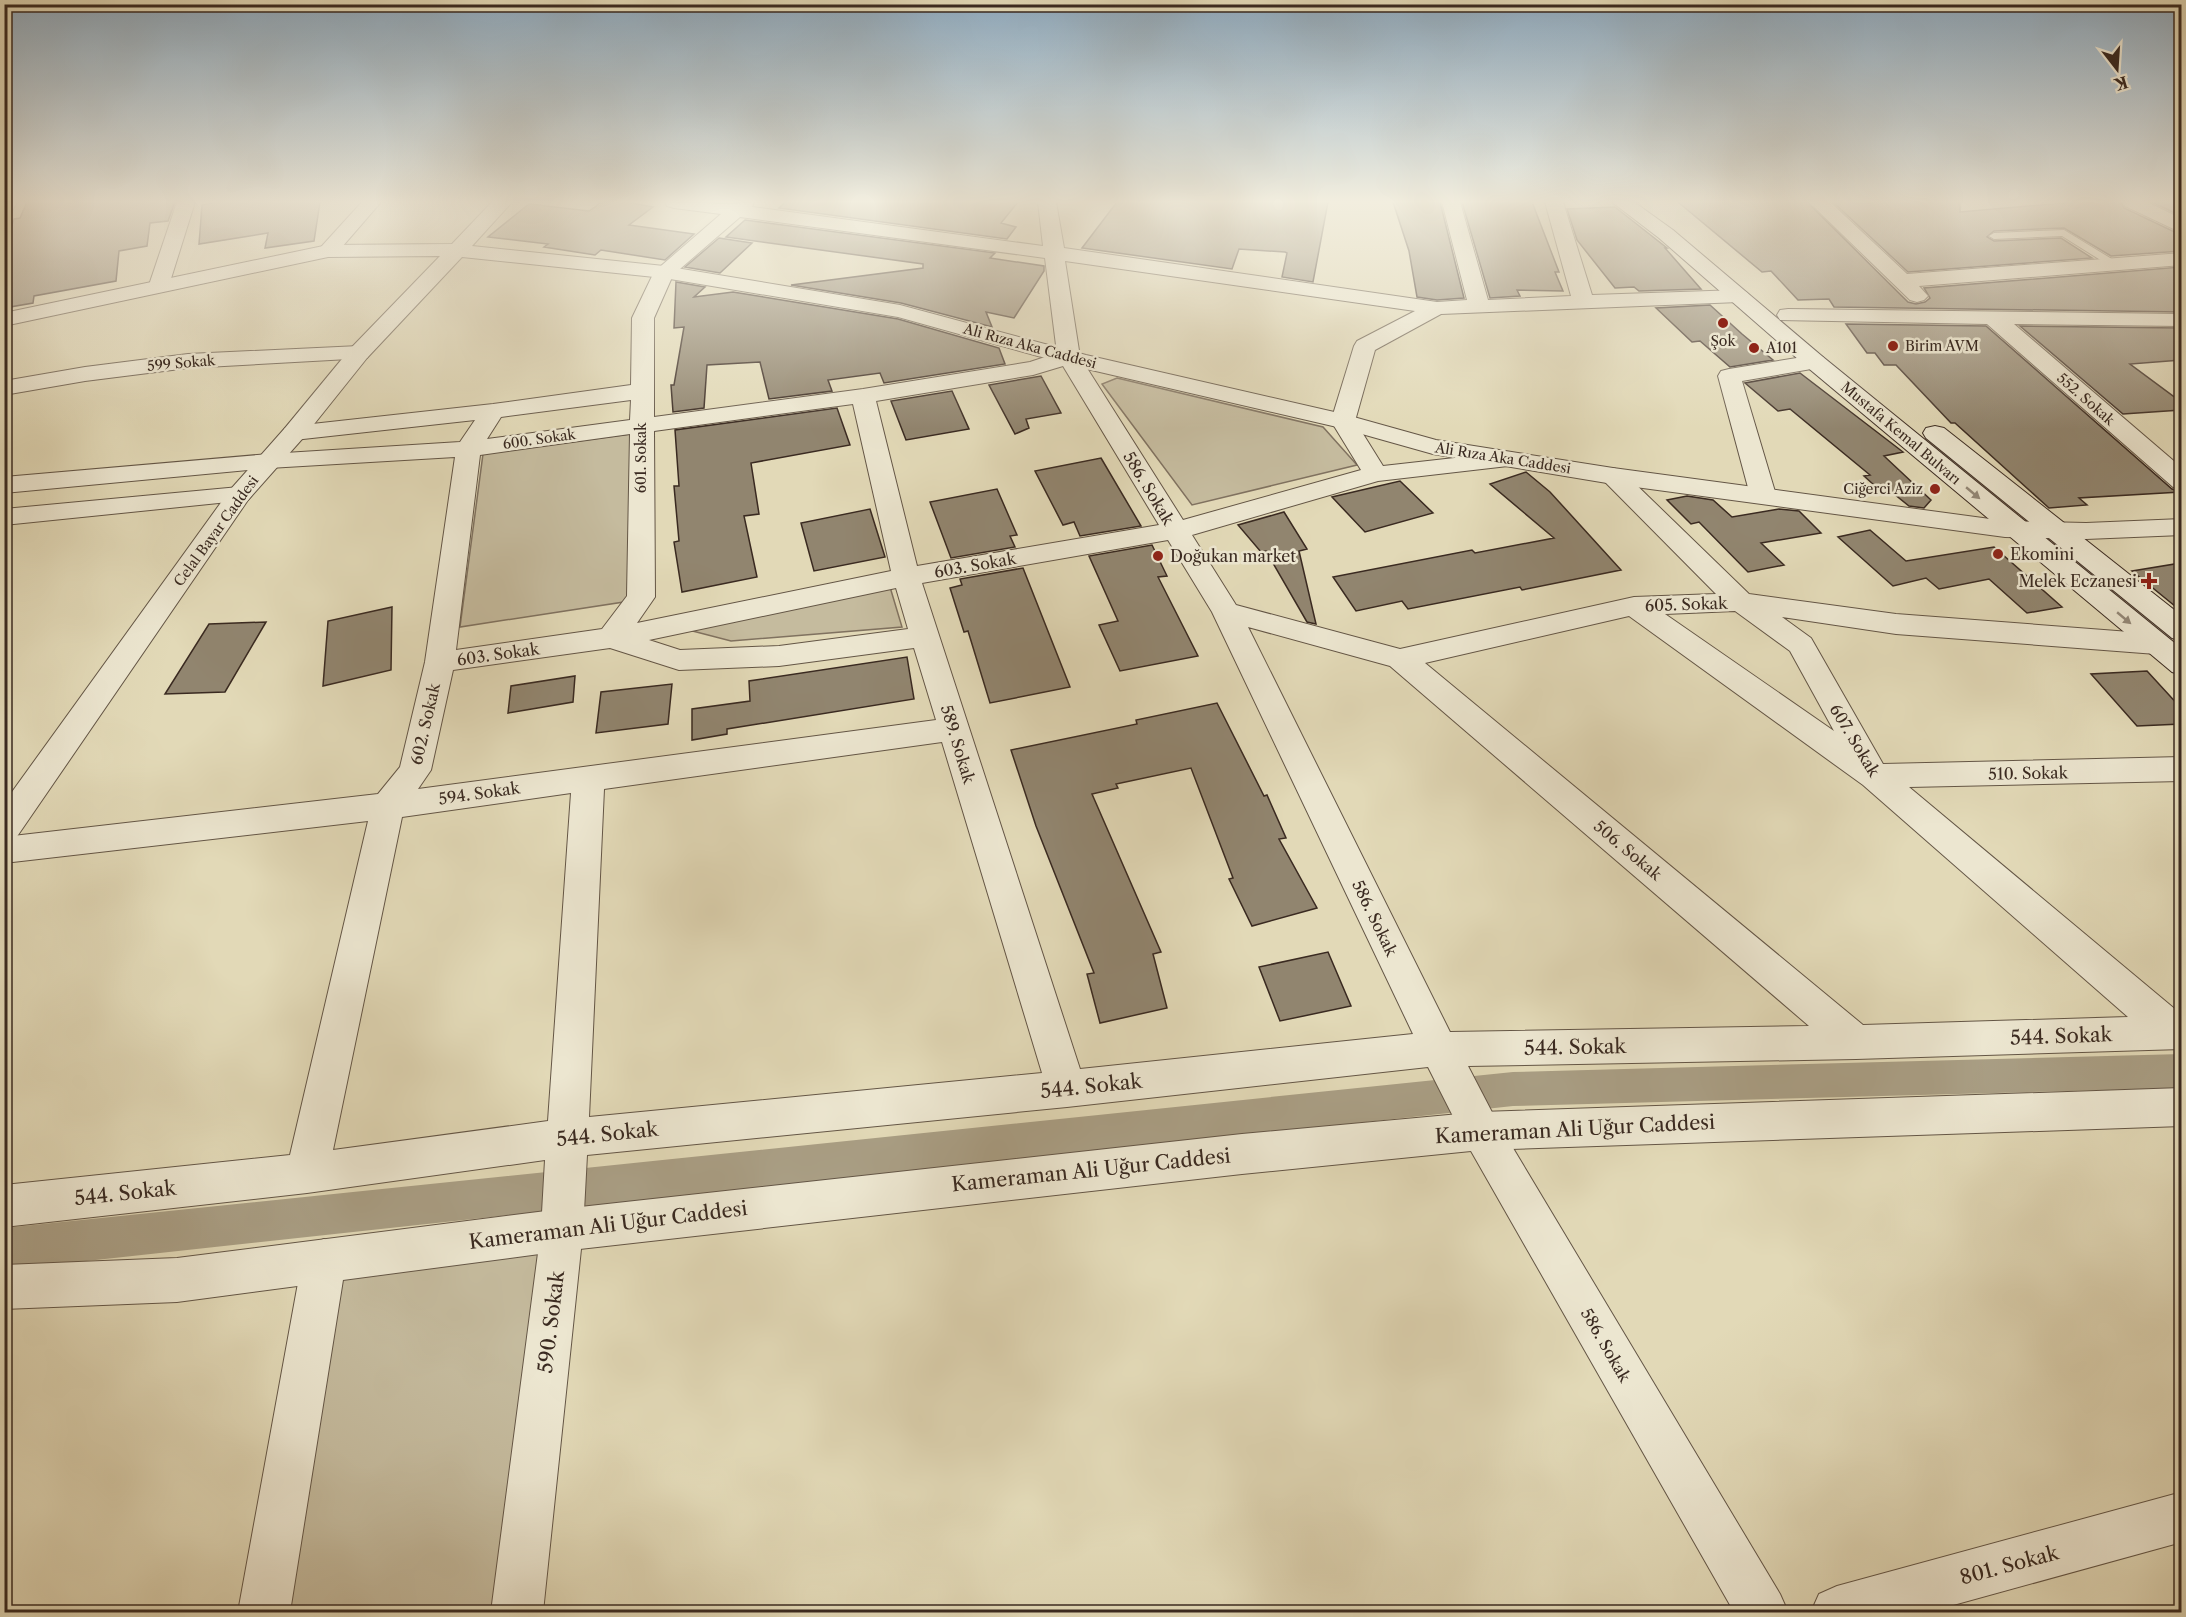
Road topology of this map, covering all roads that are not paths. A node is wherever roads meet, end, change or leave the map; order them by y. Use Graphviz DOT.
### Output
graph roads {
  1 [pos="161,277"];
  2 [pos="196,277"];
  3 [pos="431,277"];
  4 [pos="662,277"];
  5 [pos="697,277"];
  6 [pos="1057,277"];
  7 [pos="1224,277"];
  8 [pos="1471,277"];
  9 [pos="1576,277"];
  10 [pos="1716,277"];
  11 [pos="1742,277"];
  12 [pos="1898,277"];
  13 [pos="1946,277"];
  14 [pos="1902,281"];
  15 [pos="159,285"];
  16 [pos="1738,296"];
  17 [pos="1583,301"];
  18 [pos="1479,306"];
  19 [pos="1437,308"];
  20 [pos="1788,315"];
  21 [pos="1938,316"];
  22 [pos="1991,316"];
  23 [pos="4,320"];
  24 [pos="2178,322"];
  25 [pos="359,353"];
  26 [pos="1069,357"];
  27 [pos="1815,362"];
  28 [pos="4,388"];
  29 [pos="642,391"];
  30 [pos="863,396"];
  31 [pos="493,411"];
  32 [pos="1343,421"];
  33 [pos="641,424"];
  34 [pos="294,433"];
  35 [pos="468,449"];
  36 [pos="1508,459"];
  37 [pos="269,461"];
  38 [pos="1376,474"];
  39 [pos="1613,476"];
  40 [pos="2181,482"];
  41 [pos="4,485"];
  42 [pos="239,495"];
  43 [pos="1763,495"];
  44 [pos="4,517"];
  45 [pos="2017,530"];
  46 [pos="1175,531"];
  47 [pos="2058,531"];
  48 [pos="2177,531"];
  49 [pos="906,577"];
  50 [pos="1741,602"];
  51 [pos="1634,606"];
  52 [pos="1226,612"];
  53 [pos="2181,631"];
  54 [pos="925,637"];
  55 [pos="611,638"];
  56 [pos="2156,644"];
  57 [pos="1400,659"];
  58 [pos="440,662"];
  59 [pos="2181,665"];
  60 [pos="953,729"];
  61 [pos="2181,770"];
  62 [pos="1874,776"];
  63 [pos="588,779"];
  64 [pos="388,806"];
  65 [pos="4,829"];
  66 [pos="4,850"];
  67 [pos="2177,1032"];
  68 [pos="1856,1042"];
  69 [pos="1439,1049"];
  70 [pos="1067,1089"];
  71 [pos="2181,1107"];
  72 [pos="1481,1131"];
  73 [pos="566,1138"];
  74 [pos="307,1173"];
  75 [pos="4,1206"];
  76 [pos="562,1230"];
  77 [pos="324,1260"];
  78 [pos="4,1287"];
  79 [pos="2181,1517"];
  80 [pos="264,1612"];
  81 [pos="517,1612"];
  82 [pos="1762,1612"];
  83 [pos="1838,1612"];
  1 -- 15 [label="street"];
  2 -- 15 [label="street, Ali Rıza Aka Caddesi"];
  3 -- 25 [label="street, Celal Bayar Caddesi"];
  4 -- 29 [label="street, 601. Sokak"];
  5 -- 26 [label="street, Ali Rıza Aka Caddesi"];
  6 -- 26 [label="street, 586. Sokak"];
  7 -- 19 [label="street"];
  8 -- 18 [label="street"];
  9 -- 17 [label="street"];
  10 -- 16 [label="street, Mustafa Kemal Bulvarı"];
  11 -- 20 [label="street, Mustafa Kemal Bulvarı"];
  12 -- 14 [label="street"];
  13 -- 14 [label="street"];
  14 -- 21 [label="street"];
  15 -- 23 [label="street, Ali Rıza Aka Caddesi"];
  16 -- 17 [label="street"];
  16 -- 27 [label="street, Mustafa Kemal Bulvarı"];
  17 -- 18 [label="street"];
  18 -- 19 [label="street"];
  19 -- 32 [label="street"];
  20 -- 21 [label="street"];
  20 -- 47 [label="street, Mustafa Kemal Bulvarı"];
  21 -- 22 [label="street"];
  22 -- 24 [label="street"];
  22 -- 40 [label="street, 552. Sokak"];
  25 -- 28 [label="street, 599 Sokak"];
  25 -- 34 [label="street, Celal Bayar Caddesi"];
  26 -- 30 [label="street, 600. Sokak"];
  26 -- 32 [label="street, Ali Rıza Aka Caddesi"];
  26 -- 46 [label="street, 586. Sokak"];
  27 -- 43 [label="street"];
  27 -- 45 [label="street, Mustafa Kemal Bulvarı, one-way"];
  29 -- 31 [label="street"];
  29 -- 33 [label="street, 601. Sokak"];
  30 -- 33 [label="street, 600. Sokak"];
  30 -- 49 [label="street, 589. Sokak"];
  31 -- 34 [label="street"];
  31 -- 35 [label="street, 602. Sokak"];
  32 -- 36 [label="street, Ali Rıza Aka Caddesi"];
  32 -- 38 [label="street"];
  33 -- 35 [label="street, 600. Sokak"];
  33 -- 55 [label="street, 601. Sokak"];
  34 -- 37 [label="street, Celal Bayar Caddesi"];
  35 -- 37 [label="street, 600. Sokak"];
  35 -- 58 [label="street, 602. Sokak"];
  36 -- 38 [label="street, 603. Sokak"];
  36 -- 39 [label="street, Ali Rıza Aka Caddesi"];
  37 -- 41 [label="street, 600. Sokak"];
  37 -- 42 [label="street, Celal Bayar Caddesi"];
  38 -- 46 [label="street, 603. Sokak"];
  39 -- 43 [label="street, Ali Rıza Aka Caddesi"];
  39 -- 50 [label="street, 607. Sokak"];
  42 -- 44 [label="street"];
  42 -- 65 [label="street, Celal Bayar Caddesi"];
  43 -- 45 [label="street, Ali Rıza Aka Caddesi"];
  45 -- 47 [label="street, Ali Rıza Aka Caddesi"];
  45 -- 56 [label="street, Mustafa Kemal Bulvarı, one-way"];
  46 -- 49 [label="street, 603. Sokak"];
  46 -- 52 [label="street, 586. Sokak"];
  47 -- 48 [label="street, Ali Rıza Aka Caddesi"];
  47 -- 53 [label="street, Mustafa Kemal Bulvarı"];
  49 -- 54 [label="street, 589. Sokak"];
  49 -- 55 [label="street, 603. Sokak"];
  50 -- 51 [label="street, 605. Sokak"];
  50 -- 56 [label="street, 605. Sokak"];
  50 -- 62 [label="street, 607. Sokak"];
  51 -- 57 [label="street, 605. Sokak"];
  51 -- 62 [label="street"];
  52 -- 57 [label="street, 605. Sokak"];
  52 -- 69 [label="street, 586. Sokak"];
  54 -- 55 [label="street"];
  54 -- 60 [label="street, 589. Sokak"];
  55 -- 58 [label="street, 603. Sokak"];
  56 -- 59 [label="street, Mustafa Kemal Bulvarı"];
  57 -- 68 [label="street, 506. Sokak"];
  58 -- 64 [label="street, 602. Sokak"];
  60 -- 63 [label="street, 594. Sokak"];
  60 -- 70 [label="street, 589. Sokak"];
  61 -- 62 [label="street, 510. Sokak"];
  62 -- 67 [label="street, 607. Sokak"];
  63 -- 64 [label="street, 594. Sokak"];
  63 -- 73 [label="street, 590. Sokak"];
  64 -- 66 [label="street, 594. Sokak"];
  64 -- 74 [label="street, 602. Sokak"];
  67 -- 68 [label="street, 544. Sokak"];
  68 -- 69 [label="street, 544. Sokak"];
  69 -- 70 [label="street, 544. Sokak"];
  69 -- 72 [label="street, 586. Sokak"];
  70 -- 73 [label="street, 544. Sokak"];
  71 -- 72 [label="street, Kameraman Ali Uğur Caddesi"];
  72 -- 76 [label="street, Kameraman Ali Uğur Caddesi"];
  72 -- 82 [label="street, 586. Sokak"];
  73 -- 74 [label="street, 544. Sokak"];
  73 -- 76 [label="street, 590. Sokak"];
  74 -- 75 [label="street, 544. Sokak"];
  76 -- 77 [label="street, Kameraman Ali Uğur Caddesi"];
  76 -- 81 [label="street, 590. Sokak"];
  77 -- 78 [label="street, Kameraman Ali Uğur Caddesi"];
  77 -- 80 [label="street"];
  79 -- 83 [label="street, 801. Sokak"];
}
